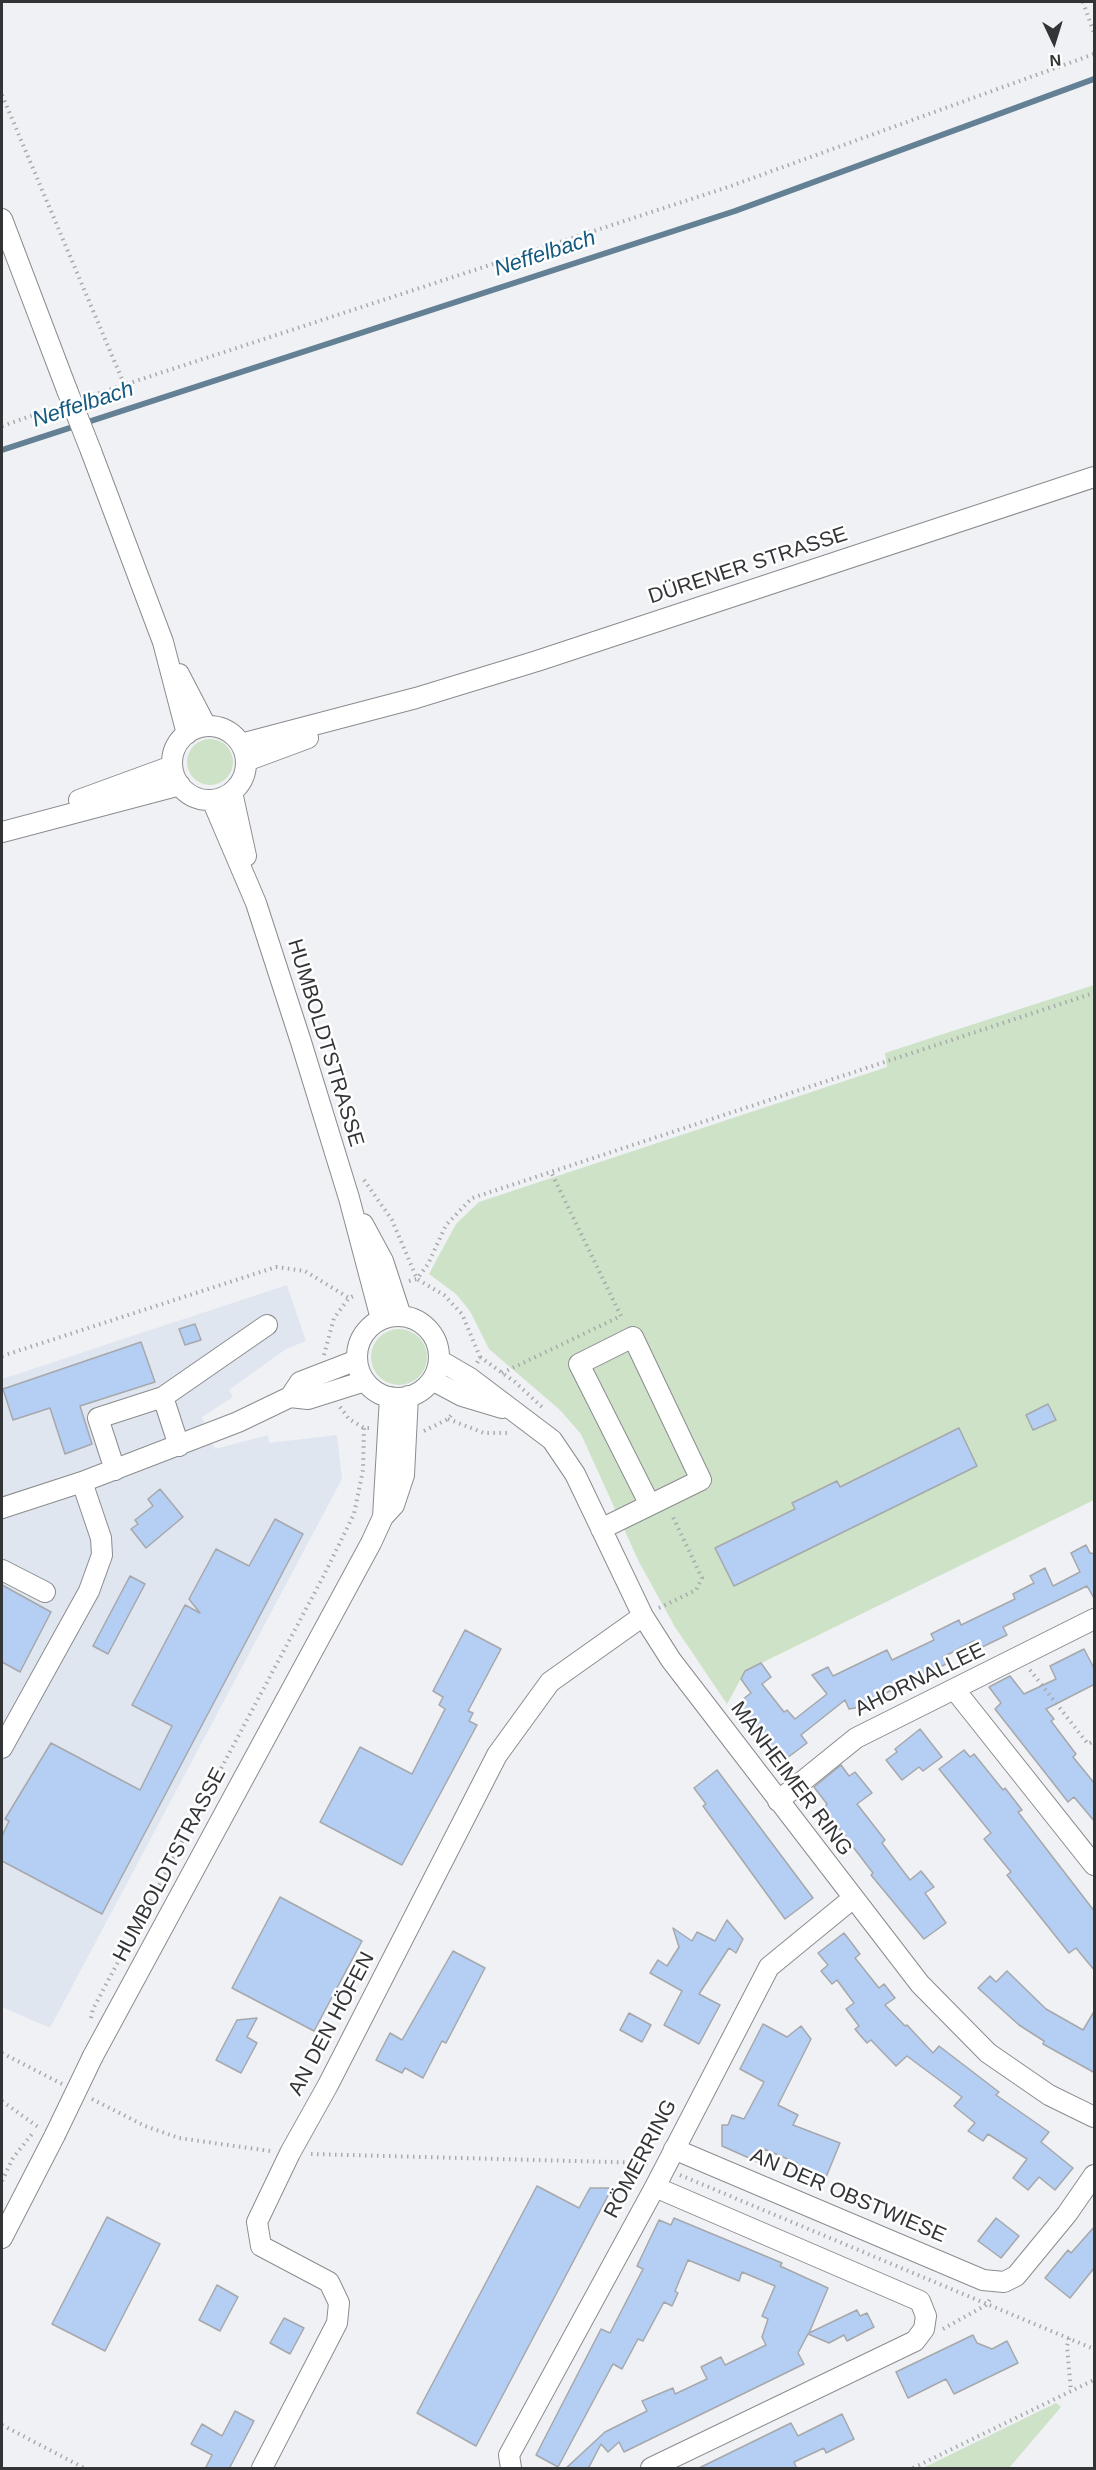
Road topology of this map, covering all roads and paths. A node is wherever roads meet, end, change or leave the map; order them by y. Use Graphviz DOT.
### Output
graph roads {
  1 [pos="1083,2"];
  2 [pos="1095,33"];
  3 [pos="1095,54"];
  4 [pos="2,95"];
  5 [pos="2,219"];
  6 [pos="1095,477"];
  7 [pos="163,642"];
  8 [pos="206,726"];
  9 [pos="187,734"];
  10 [pos="243,753"];
  11 [pos="176,775"];
  12 [pos="232,792"];
  13 [pos="212,800"];
  14 [pos="2,828"];
  15 [pos="2,832"];
  16 [pos="256,903"];
  17 [pos="1095,993"];
  18 [pos="361,1170"];
  19 [pos="551,1172"];
  20 [pos="349,1198"];
  21 [pos="417,1279"];
  22 [pos="401,1316"];
  23 [pos="381,1319"];
  24 [pos="267,1325"];
  25 [pos="2,1356"];
  26 [pos="357,1360"];
  27 [pos="439,1360"];
  28 [pos="502,1373"];
  29 [pos="432,1380"];
  30 [pos="329,1381"];
  31 [pos="364,1381"];
  32 [pos="466,1387"];
  33 [pos="163,1397"];
  34 [pos="399,1397"];
  35 [pos="448,1419"];
  36 [pos="364,1428"];
  37 [pos="387,1429"];
  38 [pos="408,1430"];
  39 [pos="520,1438"];
  40 [pos="179,1446"];
  41 [pos="115,1470"];
  42 [pos="82,1482"];
  43 [pos="650,1505"];
  44 [pos="2,1508"];
  45 [pos="383,1517"];
  46 [pos="601,1529"];
  47 [pos="2,1570"];
  48 [pos="45,1592"];
  49 [pos="643,1616"];
  50 [pos="1095,1619"];
  51 [pos="1020,1657"];
  52 [pos="955,1690"];
  53 [pos="1095,1741"];
  54 [pos="2,1748"];
  55 [pos="778,1802"];
  56 [pos="1091,1853"];
  57 [pos="852,1899"];
  58 [pos="89,2026"];
  59 [pos="2,2101"];
  60 [pos="1095,2117"];
  61 [pos="145,2126"];
  62 [pos="674,2149"];
  63 [pos="290,2153"];
  64 [pos="1095,2175"];
  65 [pos="2,2181"];
  66 [pos="655,2187"];
  67 [pos="2,2238"];
  68 [pos="1004,2282"];
  69 [pos="924,2330"];
  70 [pos="1069,2338"];
  71 [pos="1095,2380"];
  72 [pos="1071,2391"];
  73 [pos="2,2426"];
  74 [pos="84,2469"];
  75 [pos="262,2469"];
  76 [pos="511,2469"];
  77 [pos="651,2469"];
  78 [pos="913,2469"];
  1 -- 2 [label="path"];
  3 -- 4 [label="path"];
  5 -- 7 [label="street, bridge"];
  6 -- 10 [label="street, DÜRENER STRASSE"];
  7 -- 8 [label="street"];
  7 -- 9 [label="street"];
  8 -- 9 [label="street"];
  8 -- 10 [label="street"];
  9 -- 11 [label="street"];
  10 -- 12 [label="street"];
  11 -- 13 [label="street"];
  11 -- 14 [label="street"];
  11 -- 15 [label="street"];
  12 -- 13 [label="street"];
  12 -- 16 [label="street, HUMBOLDTSTRASSE"];
  13 -- 16 [label="street, HUMBOLDTSTRASSE"];
  16 -- 20 [label="street, HUMBOLDTSTRASSE"];
  17 -- 19 [label="path"];
  18 -- 21 [label="path"];
  19 -- 21 [label="path"];
  19 -- 28 [label="path"];
  20 -- 22 [label="street, HUMBOLDTSTRASSE"];
  20 -- 23 [label="street, HUMBOLDTSTRASSE"];
  21 -- 32 [label="path"];
  22 -- 23 [label="street"];
  22 -- 27 [label="street"];
  23 -- 26 [label="street"];
  24 -- 33 [label="street"];
  25 -- 30 [label="path"];
  26 -- 30 [label="street"];
  26 -- 31 [label="street"];
  27 -- 29 [label="street"];
  27 -- 32 [label="street, MANHEIMER RING"];
  29 -- 32 [label="street, MANHEIMER RING"];
  29 -- 34 [label="street"];
  30 -- 31 [label="street"];
  30 -- 36 [label="path"];
  30 -- 40 [label="street"];
  31 -- 34 [label="street"];
  32 -- 35 [label="path"];
  32 -- 46 [label="street, MANHEIMER RING"];
  33 -- 40 [label="street"];
  33 -- 41 [label="street"];
  34 -- 37 [label="street, HUMBOLDTSTRASSE"];
  34 -- 38 [label="street, HUMBOLDTSTRASSE"];
  35 -- 38 [label="path"];
  35 -- 39 [label="path"];
  36 -- 37 [label="path"];
  36 -- 58 [label="path"];
  37 -- 45 [label="street, HUMBOLDTSTRASSE"];
  38 -- 45 [label="street, HUMBOLDTSTRASSE"];
  40 -- 41 [label="street"];
  41 -- 42 [label="street"];
  42 -- 44 [label="street"];
  42 -- 54 [label="street"];
  43 -- 43 [label="street"];
  43 -- 46 [label="street"];
  43 -- 49 [label="path"];
  45 -- 67 [label="street, HUMBOLDTSTRASSE, bridge"];
  46 -- 49 [label="street, MANHEIMER RING"];
  47 -- 48 [label="street"];
  49 -- 55 [label="street, MANHEIMER RING"];
  49 -- 63 [label="street, AN DEN HÖFEN"];
  50 -- 51 [label="street, AHORNALLEE"];
  51 -- 52 [label="street, AHORNALLEE"];
  51 -- 53 [label="path"];
  52 -- 55 [label="street, AHORNALLEE"];
  52 -- 56 [label="street"];
  55 -- 57 [label="street, MANHEIMER RING"];
  57 -- 60 [label="street, MANHEIMER RING"];
  57 -- 62 [label="street, RÖMERRING"];
  59 -- 65 [label="path"];
  61 -- 63 [label="path"];
  62 -- 66 [label="street, RÖMERRING"];
  62 -- 68 [label="street, AN DER OBSTWIESE"];
  63 -- 75 [label="street, AN DEN HÖFEN"];
  64 -- 68 [label="street"];
  66 -- 69 [label="street"];
  66 -- 76 [label="street, RÖMERRING"];
  68 -- 69 [label="path"];
  69 -- 77 [label="street"];
  70 -- 72 [label="path"];
  71 -- 72 [label="path"];
  72 -- 78 [label="path"];
  73 -- 74 [label="path"];
}
